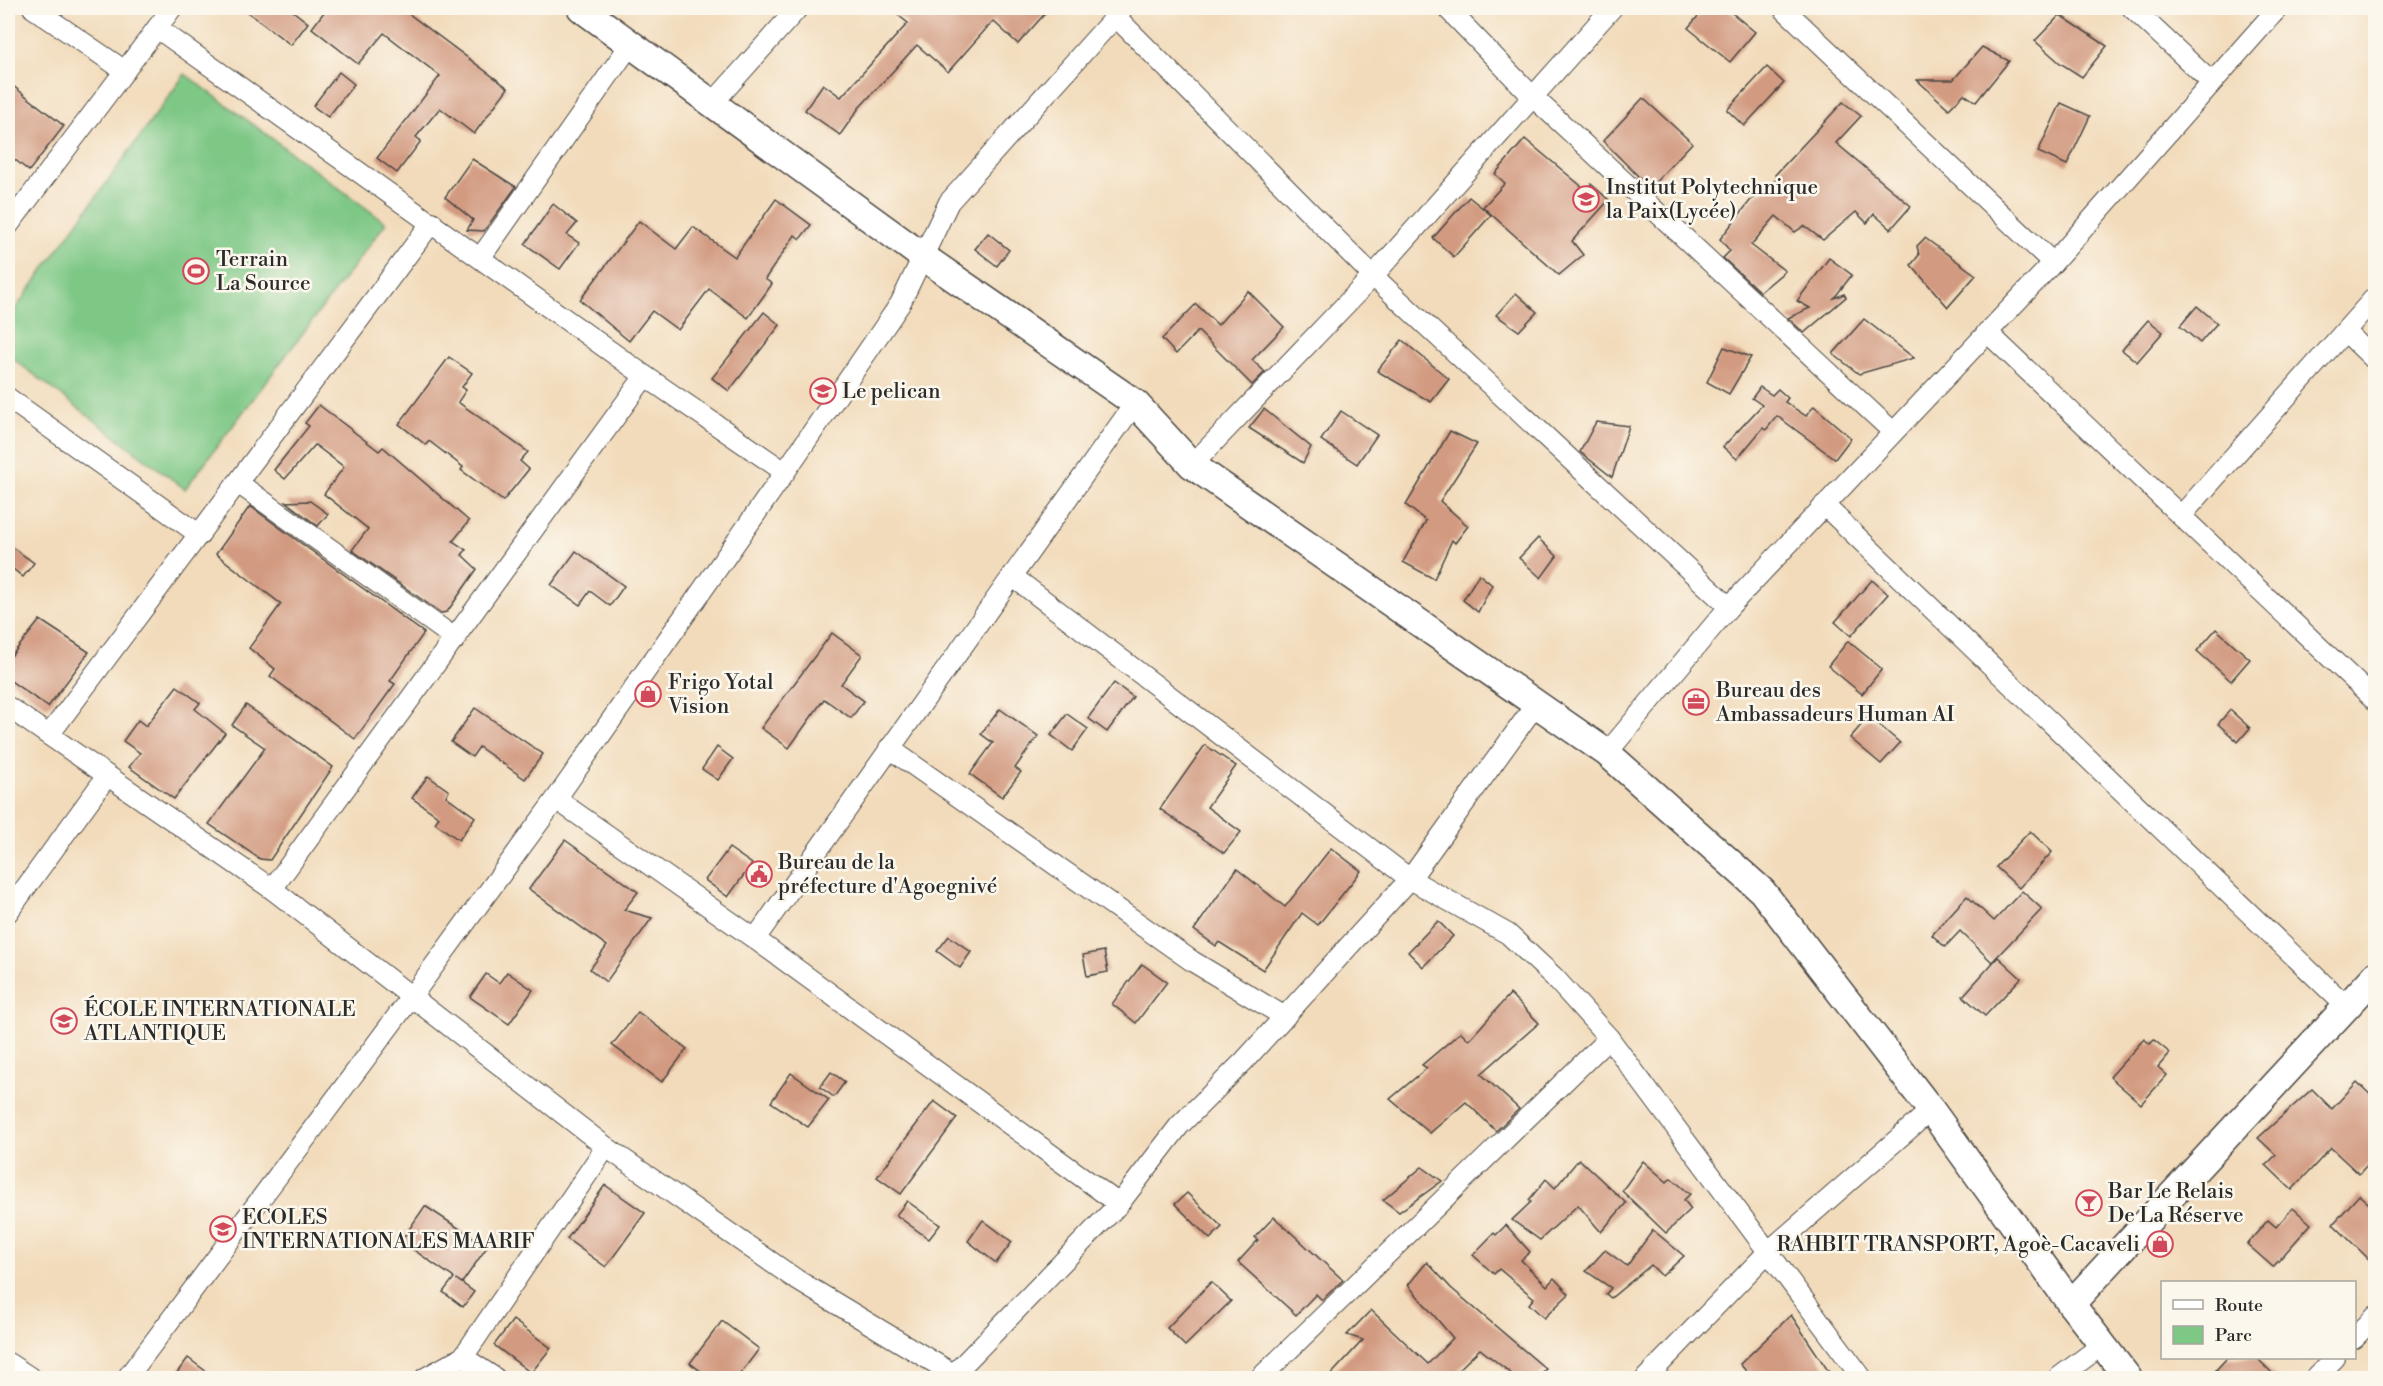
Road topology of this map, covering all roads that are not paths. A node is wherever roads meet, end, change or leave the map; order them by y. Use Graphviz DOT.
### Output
graph roads {
  1 [pos="33,8"];
  2 [pos="172,8"];
  3 [pos="581,8"];
  4 [pos="798,8"];
  5 [pos="1447,8"];
  6 [pos="1612,8"];
  7 [pos="1784,8"];
  8 [pos="2132,8"];
  9 [pos="2278,8"];
  10 [pos="1119,12"];
  11 [pos="157,28"];
  12 [pos="630,45"];
  13 [pos="125,71"];
  14 [pos="2211,82"];
  15 [pos="1532,96"];
  16 [pos="712,104"];
  17 [pos="432,222"];
  18 [pos="8,226"];
  19 [pos="922,256"];
  20 [pos="480,257"];
  21 [pos="2053,263"];
  22 [pos="1373,276"];
  23 [pos="2376,296"];
  24 [pos="1987,332"];
  25 [pos="2346,332"];
  26 [pos="2376,361"];
  27 [pos="645,376"];
  28 [pos="8,398"];
  29 [pos="1135,403"];
  30 [pos="1892,431"];
  31 [pos="1192,465"];
  32 [pos="786,472"];
  33 [pos="238,483"];
  34 [pos="1824,505"];
  35 [pos="2181,516"];
  36 [pos="200,535"];
  37 [pos="1012,576"];
  38 [pos="1729,607"];
  39 [pos="456,639"];
  40 [pos="2376,701"];
  41 [pos="1536,704"];
  42 [pos="8,707"];
  43 [pos="49,735"];
  44 [pos="890,748"];
  45 [pos="1607,753"];
  46 [pos="107,776"];
  47 [pos="556,799"];
  48 [pos="1410,879"];
  49 [pos="272,889"];
  50 [pos="8,912"];
  51 [pos="754,939"];
  52 [pos="2376,975"];
  53 [pos="412,996"];
  54 [pos="2346,1005"];
  55 [pos="1285,1017"];
  56 [pos="1609,1038"];
  57 [pos="1931,1110"];
  58 [pos="606,1147"];
  59 [pos="1119,1204"];
  60 [pos="1769,1251"];
  61 [pos="2071,1305"];
  62 [pos="2376,1316"];
  63 [pos="2356,1337"];
  64 [pos="2102,1345"];
  65 [pos="463,1357"];
  66 [pos="2334,1359"];
  67 [pos="8,1363"];
  68 [pos="957,1376"];
  69 [pos="32,1378"];
  70 [pos="127,1378"];
  71 [pos="425,1378"];
  72 [pos="495,1378"];
  73 [pos="1260,1378"];
  74 [pos="1646,1378"];
  75 [pos="1862,1378"];
  76 [pos="2058,1378"];
  77 [pos="2128,1378"];
  78 [pos="2315,1378"];
  1 -- 13 [label="street"];
  2 -- 11 [label="street"];
  3 -- 12 [label="street"];
  4 -- 16 [label="street"];
  5 -- 15 [label="street"];
  6 -- 15 [label="street"];
  7 -- 21 [label="street"];
  8 -- 14 [label="street"];
  9 -- 14 [label="street"];
  10 -- 19 [label="street"];
  10 -- 22 [label="street"];
  11 -- 13 [label="street"];
  11 -- 17 [label="street"];
  12 -- 16 [label="street"];
  12 -- 20 [label="street"];
  13 -- 18 [label="street"];
  14 -- 21 [label="street"];
  15 -- 22 [label="street"];
  15 -- 30 [label="street"];
  16 -- 19 [label="street"];
  17 -- 20 [label="street"];
  17 -- 33 [label="street"];
  19 -- 29 [label="street"];
  19 -- 32 [label="street"];
  20 -- 27 [label="street"];
  21 -- 24 [label="street"];
  22 -- 31 [label="street"];
  22 -- 38 [label="street"];
  23 -- 25 [label="street"];
  24 -- 30 [label="street"];
  24 -- 35 [label="street"];
  25 -- 26 [label="street"];
  25 -- 35 [label="street"];
  27 -- 32 [label="street"];
  27 -- 39 [label="street"];
  28 -- 36 [label="street"];
  29 -- 31 [label="street"];
  29 -- 37 [label="street"];
  30 -- 34 [label="street"];
  31 -- 41 [label="street"];
  32 -- 47 [label="street"];
  33 -- 36 [label="street"];
  33 -- 39 [label="street"];
  34 -- 38 [label="street"];
  34 -- 54 [label="street"];
  35 -- 40 [label="street"];
  36 -- 43 [label="street"];
  37 -- 44 [label="street"];
  37 -- 48 [label="street"];
  38 -- 45 [label="street"];
  39 -- 49 [label="street"];
  41 -- 45 [label="street"];
  41 -- 48 [label="street"];
  42 -- 43 [label="street"];
  43 -- 46 [label="street"];
  44 -- 51 [label="street"];
  44 -- 55 [label="street"];
  45 -- 57 [label="street"];
  46 -- 49 [label="street"];
  46 -- 50 [label="street"];
  47 -- 51 [label="street"];
  47 -- 53 [label="street"];
  48 -- 55 [label="street"];
  48 -- 56 [label="street"];
  49 -- 53 [label="street"];
  51 -- 59 [label="street"];
  52 -- 54 [label="street"];
  53 -- 58 [label="street"];
  53 -- 70 [label="street"];
  54 -- 61 [label="street"];
  55 -- 59 [label="street"];
  56 -- 60 [label="street"];
  56 -- 73 [label="street"];
  57 -- 60 [label="street"];
  57 -- 61 [label="street"];
  58 -- 65 [label="street"];
  58 -- 68 [label="street"];
  59 -- 68 [label="street"];
  60 -- 74 [label="street"];
  60 -- 75 [label="street"];
  61 -- 64 [label="street"];
  62 -- 63 [label="street"];
  64 -- 76 [label="street"];
  64 -- 77 [label="street"];
  65 -- 71 [label="street"];
  65 -- 72 [label="street"];
  66 -- 78 [label="street"];
  67 -- 69 [label="street"];
}
